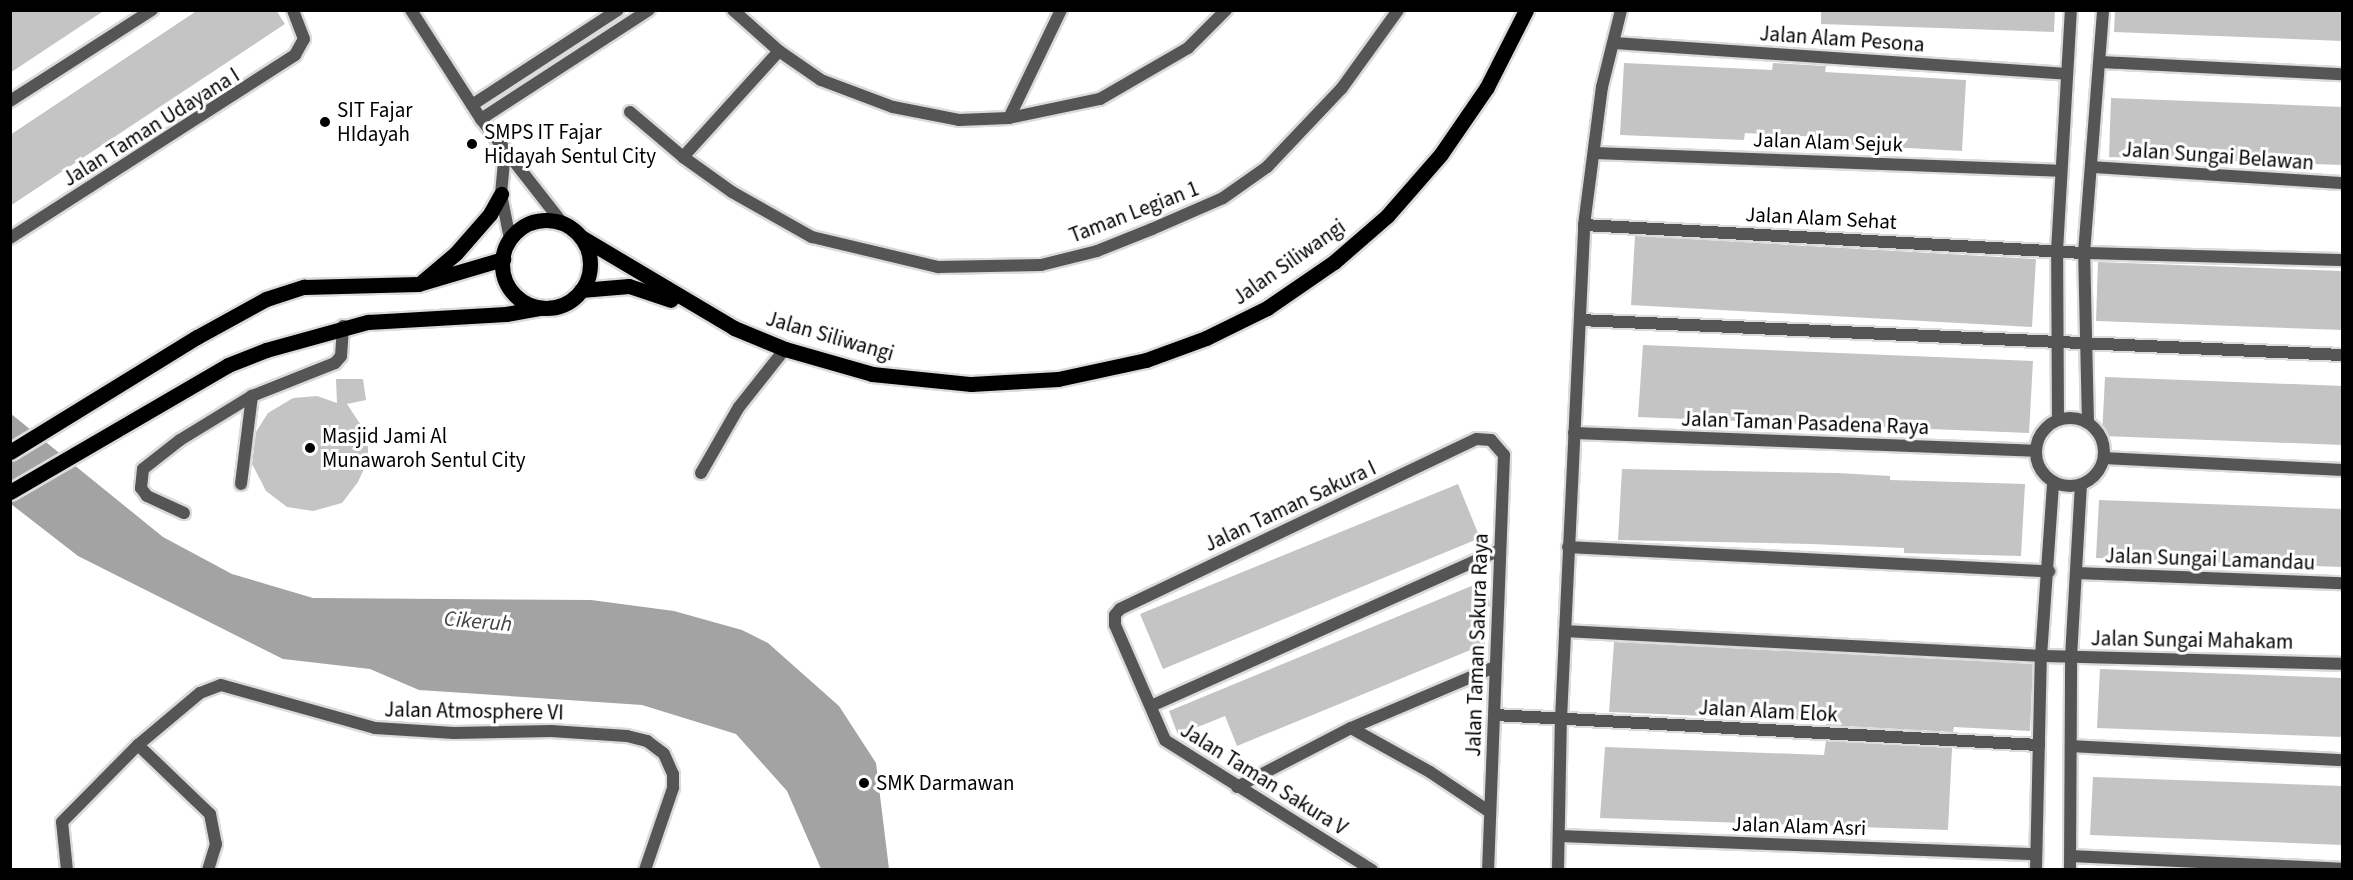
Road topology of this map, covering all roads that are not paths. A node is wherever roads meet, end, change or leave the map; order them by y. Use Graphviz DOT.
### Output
graph roads {
  1 [pos="152,10"];
  2 [pos="294,10"];
  3 [pos="411,10"];
  4 [pos="649,10"];
  5 [pos="733,10"];
  6 [pos="1061,10"];
  7 [pos="1226,10"];
  8 [pos="1398,10"];
  9 [pos="1526,10"];
  10 [pos="1621,10"];
  11 [pos="2071,10"];
  12 [pos="2103,10"];
  13 [pos="613,14"];
  14 [pos="616,31"];
  15 [pos="1614,43"];
  16 [pos="779,51"];
  17 [pos="2101,63"];
  18 [pos="2067,74"];
  19 [pos="2343,74"];
  20 [pos="10,101"];
  21 [pos="472,105"];
  22 [pos="630,112"];
  23 [pos="1009,118"];
  24 [pos="481,119"];
  25 [pos="505,151"];
  26 [pos="1594,153"];
  27 [pos="683,157"];
  28 [pos="2091,167"];
  29 [pos="2060,171"];
  30 [pos="2343,183"];
  31 [pos="501,194"];
  32 [pos="562,224"];
  33 [pos="1584,225"];
  34 [pos="581,237"];
  35 [pos="10,238"];
  36 [pos="510,239"];
  37 [pos="2057,251"];
  38 [pos="2084,253"];
  39 [pos="503,259"];
  40 [pos="2343,260"];
  41 [pos="418,284"];
  42 [pos="581,290"];
  43 [pos="694,307"];
  44 [pos="540,308"];
  45 [pos="1580,320"];
  46 [pos="343,326"];
  47 [pos="2058,340"];
  48 [pos="2086,341"];
  49 [pos="785,349"];
  50 [pos="2343,355"];
  51 [pos="252,396"];
  52 [pos="2058,420"];
  53 [pos="2088,423"];
  54 [pos="1574,433"];
  55 [pos="1477,439"];
  56 [pos="2035,451"];
  57 [pos="10,452"];
  58 [pos="2104,458"];
  59 [pos="2343,470"];
  60 [pos="701,473"];
  61 [pos="2053,483"];
  62 [pos="241,484"];
  63 [pos="2081,485"];
  64 [pos="10,492"];
  65 [pos="184,513"];
  66 [pos="1568,547"];
  67 [pos="1499,550"];
  68 [pos="2049,571"];
  69 [pos="2076,573"];
  70 [pos="2343,584"];
  71 [pos="1120,609"];
  72 [pos="1565,631"];
  73 [pos="2041,656"];
  74 [pos="2072,657"];
  75 [pos="2343,664"];
  76 [pos="1495,667"];
  77 [pos="1151,706"];
  78 [pos="1495,715"];
  79 [pos="1561,719"];
  80 [pos="1351,728"];
  81 [pos="138,745"];
  82 [pos="2039,745"];
  83 [pos="2071,746"];
  84 [pos="2343,760"];
  85 [pos="1237,786"];
  86 [pos="1490,812"];
  87 [pos="1560,836"];
  88 [pos="2036,854"];
  89 [pos="2071,856"];
  90 [pos="2343,869"];
  91 [pos="67,870"];
  92 [pos="208,870"];
  93 [pos="645,870"];
  94 [pos="1372,870"];
  95 [pos="1488,870"];
  96 [pos="1558,870"];
  97 [pos="2036,870"];
  98 [pos="2070,870"];
  1 -- 20 [label="street"];
  2 -- 35 [label="street, Jalan Taman Udayana I"];
  3 -- 21 [label="street"];
  4 -- 14 [label="street"];
  5 -- 16 [label="street"];
  6 -- 23 [label="street"];
  7 -- 23 [label="street"];
  8 -- 27 [label="street, Taman Legian 1"];
  9 -- 49 [label="main road, Jalan Siliwangi"];
  10 -- 15 [label="street"];
  11 -- 18 [label="street"];
  12 -- 17 [label="street"];
  13 -- 14 [label="street"];
  13 -- 21 [label="street"];
  14 -- 24 [label="street"];
  15 -- 18 [label="street, Jalan Alam Pesona"];
  15 -- 26 [label="street"];
  16 -- 23 [label="street"];
  16 -- 27 [label="street"];
  17 -- 19 [label="street"];
  17 -- 28 [label="street"];
  18 -- 29 [label="street"];
  21 -- 24 [label="street"];
  22 -- 27 [label="street, Taman Legian 1"];
  24 -- 25 [label="street"];
  25 -- 31 [label="street"];
  25 -- 32 [label="street"];
  26 -- 29 [label="street, Jalan Alam Sejuk"];
  26 -- 33 [label="street"];
  28 -- 30 [label="street, Jalan Sungai Belawan"];
  28 -- 38 [label="street"];
  29 -- 37 [label="street"];
  31 -- 36 [label="street"];
  31 -- 41 [label="main road"];
  32 -- 34 [label="main road"];
  32 -- 36 [label="main road"];
  33 -- 37 [label="street, Jalan Alam Sehat"];
  33 -- 45 [label="street"];
  34 -- 42 [label="main road"];
  34 -- 43 [label="main road, Jalan Siliwangi"];
  36 -- 39 [label="main road"];
  37 -- 38 [label="street, Jalan Alam Sehat"];
  37 -- 47 [label="street"];
  38 -- 40 [label="street, Jalan Alam Sehat"];
  38 -- 48 [label="street"];
  39 -- 41 [label="main road"];
  39 -- 44 [label="main road"];
  41 -- 57 [label="main road"];
  42 -- 43 [label="main road, Jalan Siliwangi"];
  42 -- 44 [label="main road"];
  43 -- 49 [label="main road, Jalan Siliwangi"];
  44 -- 46 [label="main road"];
  45 -- 47 [label="street"];
  45 -- 54 [label="street"];
  46 -- 51 [label="street"];
  46 -- 64 [label="main road"];
  47 -- 48 [label="street"];
  47 -- 52 [label="street"];
  48 -- 50 [label="street"];
  48 -- 53 [label="street"];
  49 -- 60 [label="street"];
  51 -- 62 [label="street"];
  51 -- 65 [label="street"];
  52 -- 53 [label="street"];
  52 -- 56 [label="street"];
  53 -- 58 [label="street"];
  54 -- 56 [label="street, Jalan Taman Pasadena Raya"];
  54 -- 66 [label="street"];
  55 -- 67 [label="street, Jalan Taman Sakura Raya"];
  55 -- 71 [label="street, Jalan Taman Sakura I"];
  56 -- 61 [label="street"];
  58 -- 59 [label="street"];
  58 -- 63 [label="street"];
  61 -- 63 [label="street"];
  61 -- 68 [label="street"];
  63 -- 69 [label="street"];
  66 -- 68 [label="street"];
  66 -- 72 [label="street"];
  67 -- 76 [label="street, Jalan Taman Sakura Raya"];
  67 -- 77 [label="street"];
  68 -- 73 [label="street"];
  69 -- 70 [label="street, Jalan Sungai Lamandau"];
  69 -- 74 [label="street"];
  71 -- 77 [label="street, Jalan Taman Sakura V"];
  72 -- 73 [label="street, Jalan Sungai Mahakam"];
  72 -- 79 [label="street"];
  73 -- 74 [label="street, Jalan Sungai Mahakam"];
  73 -- 82 [label="street"];
  74 -- 75 [label="street, Jalan Sungai Mahakam"];
  74 -- 83 [label="street"];
  76 -- 78 [label="street, Jalan Taman Sakura Raya"];
  76 -- 80 [label="street"];
  77 -- 85 [label="street, Jalan Taman Sakura V"];
  78 -- 79 [label="street, Jalan Alam Elok"];
  78 -- 86 [label="street, Jalan Taman Sakura Raya"];
  79 -- 82 [label="street, Jalan Alam Elok"];
  79 -- 87 [label="street"];
  80 -- 85 [label="street"];
  80 -- 86 [label="street"];
  81 -- 91 [label="street, Jalan Atmosphere VI"];
  81 -- 92 [label="street"];
  81 -- 93 [label="street, Jalan Atmosphere VI"];
  82 -- 88 [label="street"];
  83 -- 84 [label="street"];
  83 -- 89 [label="street"];
  85 -- 94 [label="street, Jalan Taman Sakura V"];
  86 -- 95 [label="street, Jalan Taman Sakura Raya"];
  87 -- 88 [label="street, Jalan Alam Asri"];
  87 -- 96 [label="street"];
  88 -- 97 [label="street"];
  89 -- 90 [label="street"];
  89 -- 98 [label="street"];
}
